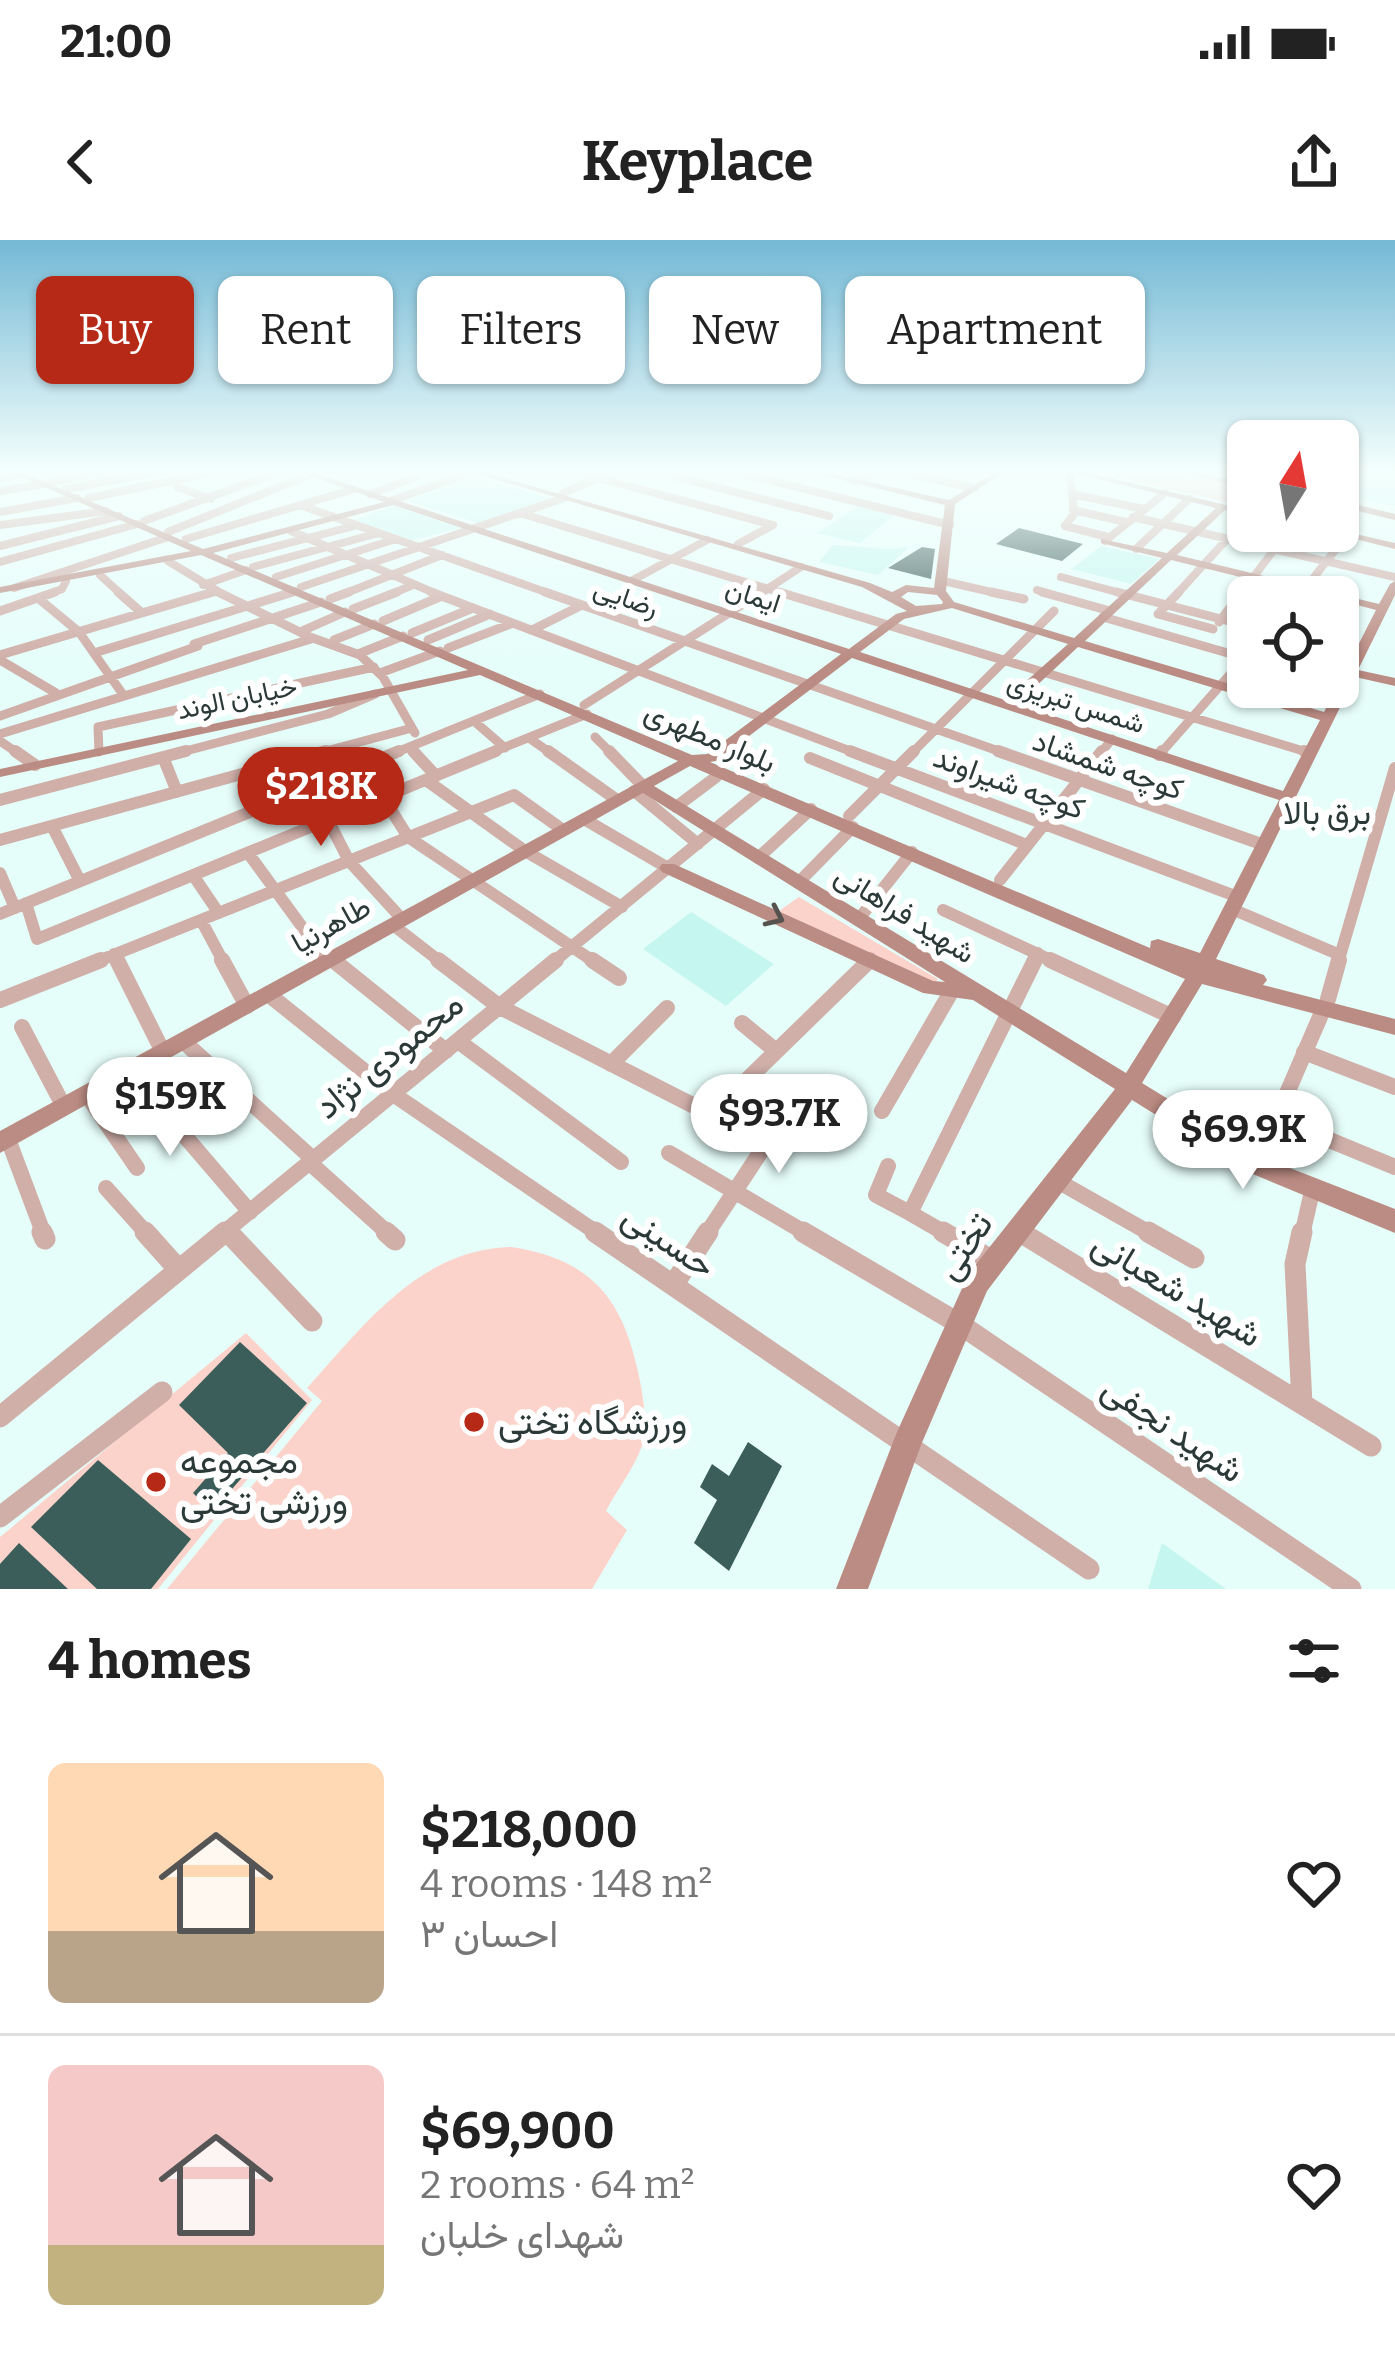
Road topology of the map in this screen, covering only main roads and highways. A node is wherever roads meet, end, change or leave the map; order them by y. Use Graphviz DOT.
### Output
graph roads {
  1 [pos="279,534"];
  2 [pos="489,534"];
  3 [pos="688,534"];
  4 [pos="702,534"];
  5 [pos="948,534"];
  6 [pos="1194,534"];
  7 [pos="168,535"];
  8 [pos="1359,538"];
  9 [pos="1107,539"];
  10 [pos="1395,546"];
  11 [pos="207,552"];
  12 [pos="1169,556"];
  13 [pos="250,569"];
  14 [pos="1249,576"];
  15 [pos="1395,580"];
  16 [pos="935,587"];
  17 [pos="906,588"];
  18 [pos="298,589"];
  19 [pos="0,592"];
  20 [pos="1359,602"];
  21 [pos="936,608"];
  22 [pos="895,610"];
  23 [pos="1389,610"];
  24 [pos="426,641"];
  25 [pos="1076,642"];
  26 [pos="850,653"];
  27 [pos="1359,657"];
  28 [pos="483,670"];
  29 [pos="1359,681"];
  30 [pos="1395,682"];
  31 [pos="1008,705"];
  32 [pos="1332,708"];
  33 [pos="585,709"];
  34 [pos="1328,718"];
  35 [pos="701,758"];
  36 [pos="0,773"];
  37 [pos="631,792"];
  38 [pos="1288,797"];
  39 [pos="851,822"];
  40 [pos="668,868"];
  41 [pos="1200,970"];
  42 [pos="976,994"];
  43 [pos="1326,1004"];
  44 [pos="1395,1015"];
  45 [pos="1395,1027"];
  46 [pos="1128,1088"];
  47 [pos="4,1141"];
  48 [pos="1395,1221"];
  49 [pos="852,1589"];
  1 -- 11 [label="main road"];
  2 -- 26 [label="main road, ایمان"];
  3 -- 22 [label="main road"];
  4 -- 17 [label="main road"];
  5 -- 16 [label="main road"];
  6 -- 12 [label="main road"];
  7 -- 11 [label="main road, بلوار مطهری"];
  7 -- 11 [label="main road, بلوار مطهری"];
  8 -- 10 [label="main road"];
  9 -- 12 [label="main road"];
  11 -- 13 [label="main road, بلوار مطهری"];
  11 -- 13 [label="main road, بلوار مطهری"];
  11 -- 19 [label="main road"];
  11 -- 19 [label="main road"];
  12 -- 14 [label="main road"];
  12 -- 25 [label="main road"];
  13 -- 18 [label="main road, بلوار مطهری"];
  13 -- 18 [label="main road, بلوار مطهری"];
  15 -- 23 [label="main road, تختی"];
  16 -- 17 [label="main road"];
  16 -- 21 [label="main road"];
  17 -- 22 [label="main road, طاهرنیا"];
  18 -- 24 [label="main road, بلوار مطهری"];
  20 -- 23 [label="main road"];
  21 -- 22 [label="main road"];
  21 -- 25 [label="main road"];
  22 -- 26 [label="main road, طاهرنیا"];
  23 -- 27 [label="main road, تختی"];
  24 -- 28 [label="main road, بلوار مطهری"];
  24 -- 33 [label="main road, بلوار مطهری"];
  25 -- 31 [label="main road"];
  25 -- 34 [label="main road"];
  26 -- 31 [label="main road, شمس تبریزی"];
  26 -- 35 [label="main road, طاهرنیا"];
  28 -- 33 [label="main road, بلوار مطهری"];
  28 -- 36 [label="main road, خیابان الوند"];
  29 -- 30 [label="main road"];
  31 -- 38 [label="main road, شمس تبریزی"];
  32 -- 34 [label="main road, تختی"];
  33 -- 35 [label="main road, بلوار مطهری"];
  34 -- 38 [label="main road, تختی"];
  35 -- 37 [label="main road, طاهرنیا"];
  35 -- 39 [label="main road, بلوار مطهری"];
  35 -- 39 [label="main road, بلوار مطهری"];
  37 -- 42 [label="main road, شهید فراهانی"];
  37 -- 47 [label="main road, طاهرنیا"];
  38 -- 41 [label="main road, تختی"];
  39 -- 41 [label="main road, بلوار مطهری"];
  39 -- 41 [label="main road, بلوار مطهری"];
  40 -- 42 [label="main road, شهید فراهانی, one-way"];
  41 -- 43 [label="main road, بلوار مطهری"];
  41 -- 46 [label="main road, تختی"];
  42 -- 46 [label="main road"];
  43 -- 44 [label="main road, بلوار مطهری"];
  43 -- 45 [label="main road, بلوار مطهری"];
  46 -- 48 [label="main road"];
  46 -- 49 [label="main road, تختی"];
}
